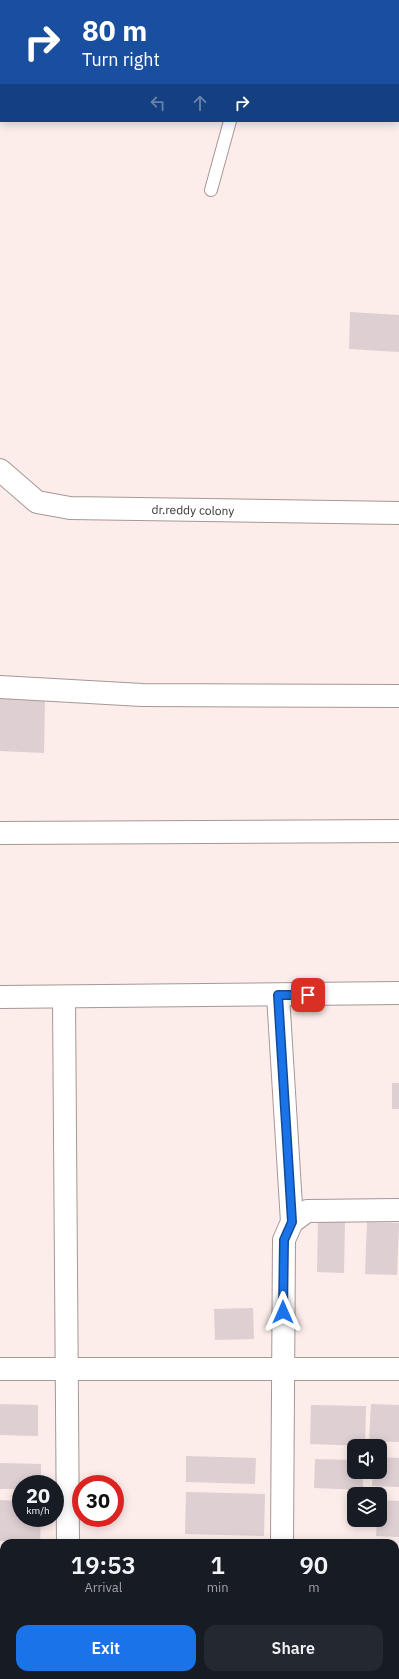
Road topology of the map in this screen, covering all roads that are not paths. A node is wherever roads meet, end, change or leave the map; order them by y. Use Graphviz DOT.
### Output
graph roads {
  1 [pos="230,122"];
  2 [pos="211,190"];
  3 [pos="0,470"];
  4 [pos="399,513"];
  5 [pos="0,687"];
  6 [pos="399,696"];
  7 [pos="399,830"];
  8 [pos="0,833"];
  9 [pos="399,993"];
  10 [pos="278,995"];
  11 [pos="0,997"];
  12 [pos="64,998"];
  13 [pos="399,1210"];
  14 [pos="292,1222"];
  15 [pos="0,1369"];
  16 [pos="68,1369"];
  17 [pos="283,1369"];
  18 [pos="399,1369"];
  19 [pos="68,1539"];
  20 [pos="282,1539"];
  1 -- 2 [label="lane"];
  3 -- 4 [label="street, dr.reddy colony"];
  5 -- 6 [label="street"];
  7 -- 8 [label="street"];
  9 -- 10 [label="street"];
  10 -- 12 [label="street"];
  10 -- 14 [label="street"];
  11 -- 12 [label="street"];
  12 -- 16 [label="street"];
  13 -- 14 [label="street"];
  14 -- 17 [label="street"];
  15 -- 16 [label="street"];
  16 -- 17 [label="street"];
  16 -- 19 [label="street"];
  17 -- 18 [label="street"];
  17 -- 20 [label="street"];
}
